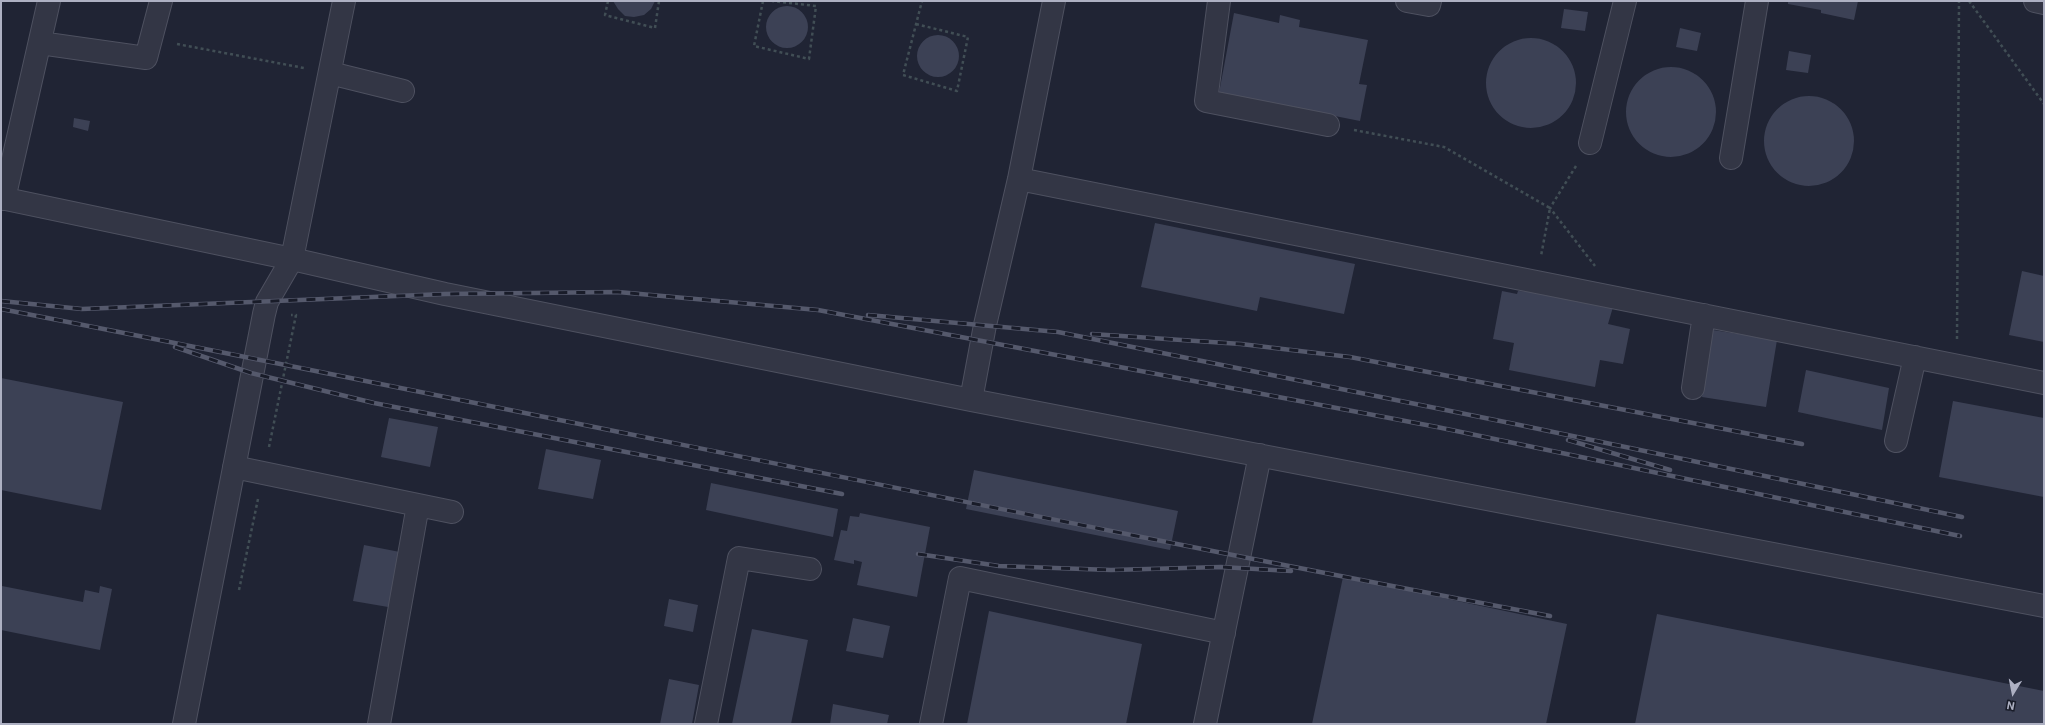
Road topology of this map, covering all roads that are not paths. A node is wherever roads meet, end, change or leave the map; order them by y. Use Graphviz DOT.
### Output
graph roads {
  1 [pos="49,1"];
  2 [pos="162,1"];
  3 [pos="344,1"];
  4 [pos="1219,1"];
  5 [pos="1407,1"];
  6 [pos="1430,1"];
  7 [pos="1625,1"];
  8 [pos="1757,1"];
  9 [pos="2035,1"];
  10 [pos="1050,2"];
  11 [pos="2044,3"];
  12 [pos="40,43"];
  13 [pos="330,73"];
  14 [pos="403,91"];
  15 [pos="1328,126"];
  16 [pos="1590,143"];
  17 [pos="1732,158"];
  18 [pos="1019,179"];
  19 [pos="3,198"];
  20 [pos="292,259"];
  21 [pos="1704,315"];
  22 [pos="1916,357"];
  23 [pos="2044,383"];
  24 [pos="1693,388"];
  25 [pos="971,400"];
  26 [pos="1896,441"];
  27 [pos="1260,455"];
  28 [pos="234,467"];
  29 [pos="418,505"];
  30 [pos="452,512"];
  31 [pos="810,569"];
  32 [pos="2044,606"];
  33 [pos="1224,633"];
  34 [pos="184,724"];
  35 [pos="379,724"];
  36 [pos="706,724"];
  37 [pos="931,724"];
  38 [pos="1205,724"];
  1 -- 12 [label="lane"];
  2 -- 12 [label="lane"];
  3 -- 13 [label="lane"];
  4 -- 15 [label="lane"];
  5 -- 6 [label="lane"];
  7 -- 16 [label="lane"];
  8 -- 17 [label="lane"];
  9 -- 11 [label="lane"];
  10 -- 18 [label="lane"];
  12 -- 19 [label="lane"];
  13 -- 14 [label="lane"];
  13 -- 20 [label="lane"];
  18 -- 21 [label="lane"];
  18 -- 25 [label="lane"];
  19 -- 20 [label="lane"];
  20 -- 25 [label="lane"];
  20 -- 28 [label="lane"];
  21 -- 22 [label="lane"];
  21 -- 24 [label="lane"];
  22 -- 23 [label="lane"];
  22 -- 26 [label="lane"];
  25 -- 27 [label="lane"];
  27 -- 32 [label="lane"];
  27 -- 33 [label="lane"];
  28 -- 29 [label="lane"];
  28 -- 34 [label="lane"];
  29 -- 30 [label="lane"];
  29 -- 35 [label="lane"];
  31 -- 36 [label="lane"];
  33 -- 37 [label="lane"];
  33 -- 38 [label="lane"];
}
